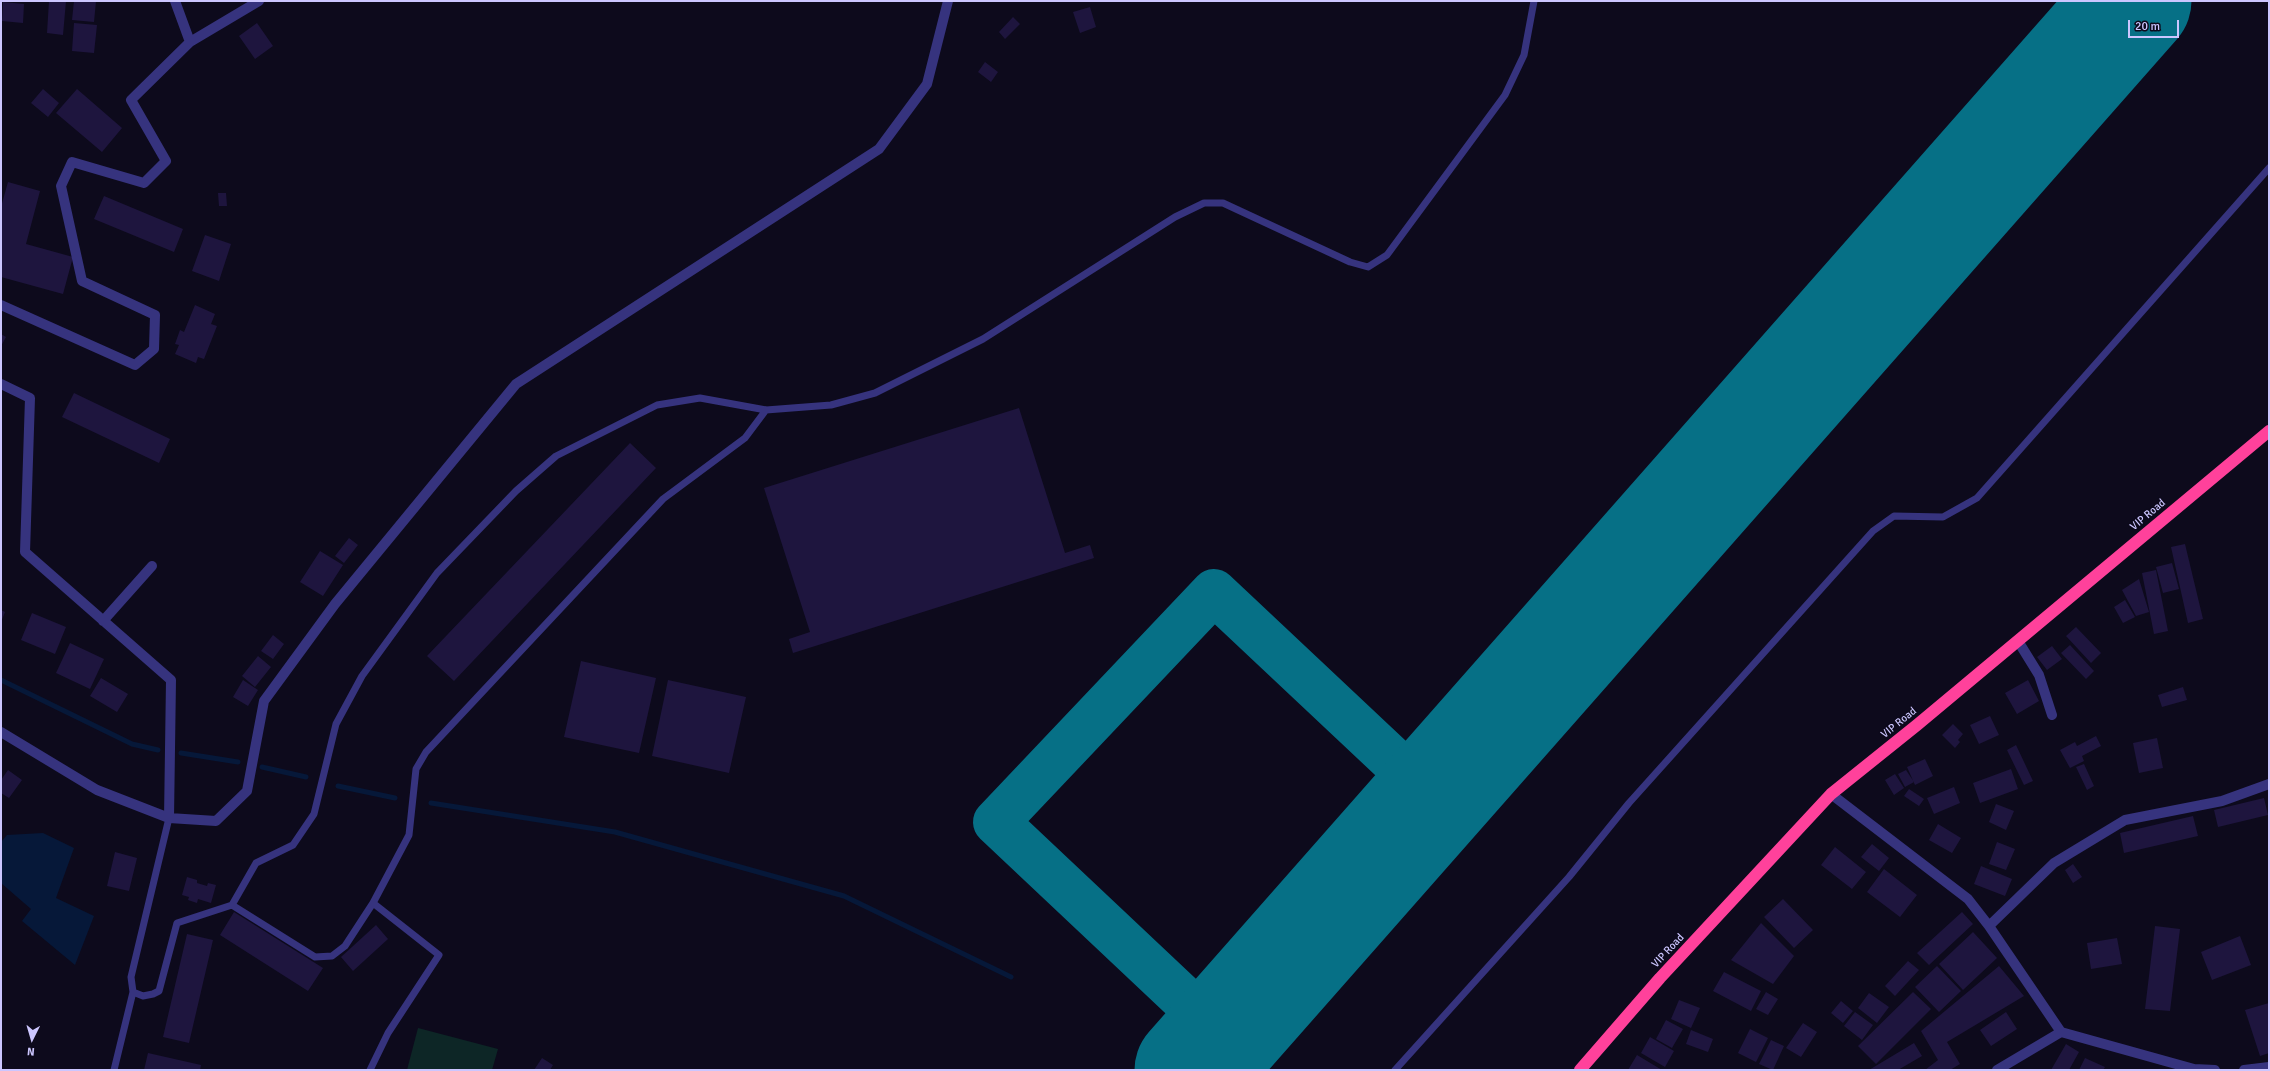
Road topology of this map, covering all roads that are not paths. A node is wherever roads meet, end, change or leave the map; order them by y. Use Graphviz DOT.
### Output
graph roads {
  1 [pos="175,1"];
  2 [pos="259,1"];
  3 [pos="948,1"];
  4 [pos="1534,1"];
  5 [pos="190,42"];
  6 [pos="2269,168"];
  7 [pos="1,305"];
  8 [pos="1,384"];
  9 [pos="766,410"];
  10 [pos="2269,431"];
  11 [pos="152,566"];
  12 [pos="103,621"];
  13 [pos="2018,641"];
  14 [pos="2052,715"];
  15 [pos="1,732"];
  16 [pos="2269,784"];
  17 [pos="1831,794"];
  18 [pos="169,818"];
  19 [pos="373,903"];
  20 [pos="232,905"];
  21 [pos="1989,926"];
  22 [pos="133,992"];
  23 [pos="2061,1032"];
  24 [pos="2269,1067"];
  25 [pos="2194,1069"];
  26 [pos="114,1070"];
  27 [pos="370,1070"];
  28 [pos="1395,1070"];
  29 [pos="1580,1070"];
  30 [pos="1997,1070"];
  31 [pos="2215,1070"];
  32 [pos="2244,1070"];
  1 -- 5 [label="street"];
  2 -- 5 [label="street"];
  3 -- 18 [label="street"];
  4 -- 9 [label="lane"];
  5 -- 7 [label="street"];
  6 -- 28 [label="lane"];
  8 -- 12 [label="street"];
  9 -- 19 [label="lane"];
  9 -- 20 [label="lane"];
  10 -- 13 [label="highway, VIP Road"];
  11 -- 12 [label="street"];
  12 -- 18 [label="street"];
  13 -- 14 [label="street"];
  13 -- 17 [label="highway, VIP Road"];
  15 -- 18 [label="street"];
  16 -- 21 [label="street"];
  17 -- 21 [label="street"];
  17 -- 29 [label="highway, VIP Road"];
  18 -- 22 [label="lane"];
  19 -- 20 [label="lane"];
  19 -- 27 [label="lane"];
  20 -- 22 [label="lane"];
  21 -- 23 [label="street"];
  22 -- 26 [label="lane"];
  23 -- 25 [label="street"];
  23 -- 30 [label="street"];
  24 -- 32 [label="street"];
  25 -- 31 [label="street"];
}
